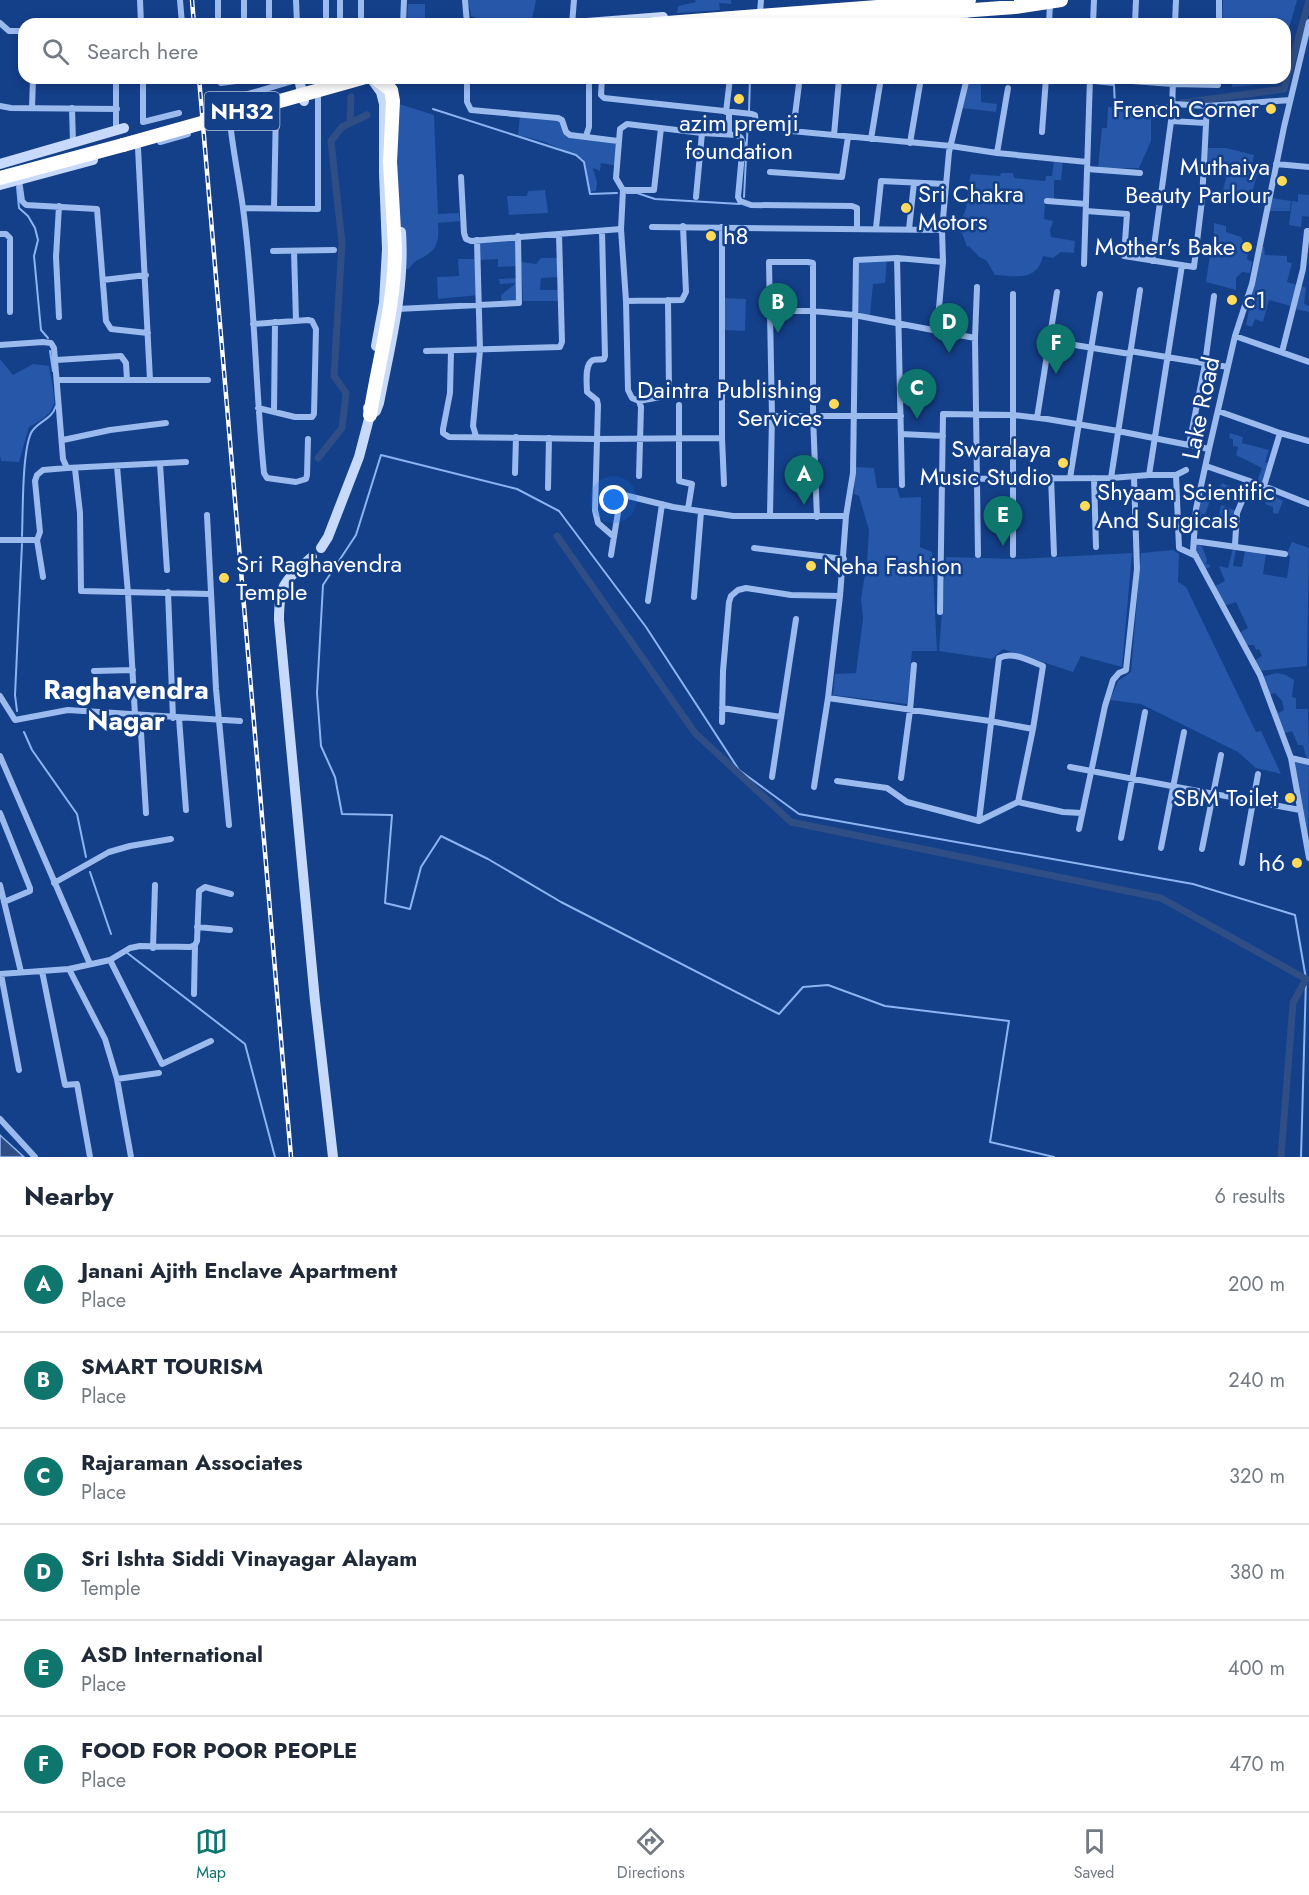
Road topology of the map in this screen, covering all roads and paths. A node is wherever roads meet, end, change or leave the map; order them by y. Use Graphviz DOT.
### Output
graph roads {
  1 [pos="140,0"];
  2 [pos="180,0"];
  3 [pos="218,0"];
  4 [pos="244,0"];
  5 [pos="269,0"];
  6 [pos="296,0"];
  7 [pos="326,0"];
  8 [pos="340,0"];
  9 [pos="361,0"];
  10 [pos="404,0"];
  11 [pos="465,0"];
  12 [pos="574,0"];
  13 [pos="761,0"];
  14 [pos="1095,0"];
  15 [pos="1136,0"];
  16 [pos="1176,0"];
  17 [pos="1219,0"];
  18 [pos="1056,1"];
  19 [pos="913,3"];
  20 [pos="967,12"];
  21 [pos="141,18"];
  22 [pos="182,18"];
  23 [pos="218,18"];
  24 [pos="244,18"];
  25 [pos="269,18"];
  26 [pos="297,18"];
  27 [pos="327,18"];
  28 [pos="340,18"];
  29 [pos="361,18"];
  30 [pos="403,18"];
  31 [pos="466,18"];
  32 [pos="573,18"];
  33 [pos="656,18"];
  34 [pos="735,18"];
  35 [pos="759,18"];
  36 [pos="777,18"];
  37 [pos="912,18"];
  38 [pos="1051,18"];
  39 [pos="1094,18"];
  40 [pos="1135,18"];
  41 [pos="1175,18"];
  42 [pos="1219,18"];
  43 [pos="0,22"];
  44 [pos="1309,22"];
  45 [pos="18,31"];
  46 [pos="33,84"];
  47 [pos="116,84"];
  48 [pos="143,84"];
  49 [pos="281,84"];
  50 [pos="302,84"];
  51 [pos="311,84"];
  52 [pos="350,84"];
  53 [pos="356,84"];
  54 [pos="374,84"];
  55 [pos="390,84"];
  56 [pos="467,84"];
  57 [pos="589,84"];
  58 [pos="602,84"];
  59 [pos="730,84"];
  60 [pos="799,84"];
  61 [pos="839,84"];
  62 [pos="880,84"];
  63 [pos="920,84"];
  64 [pos="966,84"];
  65 [pos="1046,84"];
  66 [pos="1090,84"];
  67 [pos="1173,84"];
  68 [pos="1008,88"];
  69 [pos="318,97"];
  70 [pos="1290,100"];
  71 [pos="304,101"];
  72 [pos="218,103"];
  73 [pos="1173,104"];
  74 [pos="0,106"];
  75 [pos="1207,106"];
  76 [pos="32,108"];
  77 [pos="72,108"];
  78 [pos="276,108"];
  79 [pos="117,109"];
  80 [pos="728,112"];
  81 [pos="179,113"];
  82 [pos="384,115"];
  83 [pos="1171,121"];
  84 [pos="230,122"];
  85 [pos="1206,123"];
  86 [pos="222,124"];
  87 [pos="661,128"];
  88 [pos="793,131"];
  89 [pos="1042,132"];
  90 [pos="702,133"];
  91 [pos="188,134"];
  92 [pos="729,134"];
  93 [pos="834,135"];
  94 [pos="586,136"];
  95 [pos="848,137"];
  96 [pos="871,139"];
  97 [pos="125,140"];
  98 [pos="618,141"];
  99 [pos="73,143"];
  100 [pos="910,143"];
  101 [pos="951,146"];
  102 [pos="997,153"];
  103 [pos="0,164"];
  104 [pos="1276,164"];
  105 [pos="1087,166"];
  106 [pos="1309,167"];
  107 [pos="0,170"];
  108 [pos="770,172"];
  109 [pos="1140,173"];
  110 [pos="461,177"];
  111 [pos="0,178"];
  112 [pos="19,180"];
  113 [pos="914,183"];
  114 [pos="946,184"];
  115 [pos="0,185"];
  116 [pos="623,190"];
  117 [pos="696,197"];
  118 [pos="1047,201"];
  119 [pos="59,207"];
  120 [pos="243,208"];
  121 [pos="274,208"];
  122 [pos="1086,208"];
  123 [pos="400,217"];
  124 [pos="386,218"];
  125 [pos="682,226"];
  126 [pos="652,227"];
  127 [pos="722,227"];
  128 [pos="857,228"];
  129 [pos="876,228"];
  130 [pos="621,229"];
  131 [pos="909,229"];
  132 [pos="942,230"];
  133 [pos="602,231"];
  134 [pos="1309,231"];
  135 [pos="0,234"];
  136 [pos="559,234"];
  137 [pos="518,236"];
  138 [pos="477,240"];
  139 [pos="334,250"];
  140 [pos="273,251"];
  141 [pos="294,251"];
  142 [pos="897,258"];
  143 [pos="1152,261"];
  144 [pos="943,262"];
  145 [pos="1084,264"];
  146 [pos="1182,265"];
  147 [pos="146,275"];
  148 [pos="103,280"];
  149 [pos="977,287"];
  150 [pos="1140,290"];
  151 [pos="1057,292"];
  152 [pos="1013,294"];
  153 [pos="1100,294"];
  154 [pos="1214,296"];
  155 [pos="668,300"];
  156 [pos="626,301"];
  157 [pos="480,305"];
  158 [pos="397,309"];
  159 [pos="769,311"];
  160 [pos="813,311"];
  161 [pos="10,312"];
  162 [pos="854,315"];
  163 [pos="59,317"];
  164 [pos="296,320"];
  165 [pos="275,322"];
  166 [pos="898,322"];
  167 [pos="253,324"];
  168 [pos="937,331"];
  169 [pos="148,333"];
  170 [pos="1235,336"];
  171 [pos="975,338"];
  172 [pos="1050,341"];
  173 [pos="0,345"];
  174 [pos="1090,348"];
  175 [pos="480,350"];
  176 [pos="426,351"];
  177 [pos="451,351"];
  178 [pos="1282,352"];
  179 [pos="1130,353"];
  180 [pos="1167,357"];
  181 [pos="56,360"];
  182 [pos="1309,362"];
  183 [pos="1205,364"];
  184 [pos="1228,367"];
  185 [pos="58,380"];
  186 [pos="127,380"];
  187 [pos="150,380"];
  188 [pos="208,380"];
  189 [pos="639,401"];
  190 [pos="679,405"];
  191 [pos="258,408"];
  192 [pos="1218,411"];
  193 [pos="274,412"];
  194 [pos="370,415"];
  195 [pos="977,415"];
  196 [pos="1012,415"];
  197 [pos="772,416"];
  198 [pos="813,416"];
  199 [pos="855,416"];
  200 [pos="901,416"];
  201 [pos="1037,418"];
  202 [pos="166,423"];
  203 [pos="1078,423"];
  204 [pos="1118,430"];
  205 [pos="1280,433"];
  206 [pos="901,434"];
  207 [pos="476,436"];
  208 [pos="943,436"];
  209 [pos="516,437"];
  210 [pos="549,438"];
  211 [pos="680,438"];
  212 [pos="722,438"];
  213 [pos="308,439"];
  214 [pos="596,439"];
  215 [pos="639,439"];
  216 [pos="63,440"];
  217 [pos="1155,440"];
  218 [pos="1309,441"];
  219 [pos="1189,445"];
  220 [pos="1209,449"];
  221 [pos="186,462"];
  222 [pos="160,464"];
  223 [pos="117,466"];
  224 [pos="1206,466"];
  225 [pos="67,468"];
  226 [pos="75,469"];
  227 [pos="1186,470"];
  228 [pos="515,473"];
  229 [pos="1149,475"];
  230 [pos="1176,475"];
  231 [pos="639,476"];
  232 [pos="1051,477"];
  233 [pos="1134,477"];
  234 [pos="1013,478"];
  235 [pos="1070,478"];
  236 [pos="1094,478"];
  237 [pos="1112,478"];
  238 [pos="942,479"];
  239 [pos="978,479"];
  240 [pos="1250,482"];
  241 [pos="724,484"];
  242 [pos="902,484"];
  243 [pos="1264,486"];
  244 [pos="548,488"];
  245 [pos="662,504"];
  246 [pos="1309,504"];
  247 [pos="688,509"];
  248 [pos="701,512"];
  249 [pos="770,514"];
  250 [pos="207,515"];
  251 [pos="846,516"];
  252 [pos="817,517"];
  253 [pos="614,537"];
  254 [pos="0,540"];
  255 [pos="37,540"];
  256 [pos="1194,541"];
  257 [pos="1235,545"];
  258 [pos="321,548"];
  259 [pos="754,548"];
  260 [pos="1096,548"];
  261 [pos="1054,554"];
  262 [pos="1285,554"];
  263 [pos="610,555"];
  264 [pos="978,555"];
  265 [pos="1013,555"];
  266 [pos="1196,556"];
  267 [pos="312,557"];
  268 [pos="844,560"];
  269 [pos="167,570"];
  270 [pos="43,577"];
  271 [pos="168,592"];
  272 [pos="128,593"];
  273 [pos="210,594"];
  274 [pos="840,596"];
  275 [pos="694,597"];
  276 [pos="648,601"];
  277 [pos="940,612"];
  278 [pos="796,619"];
  279 [pos="914,666"];
  280 [pos="133,670"];
  281 [pos="94,672"];
  282 [pos="0,696"];
  283 [pos="828,698"];
  284 [pos="722,708"];
  285 [pos="910,710"];
  286 [pos="1145,712"];
  287 [pos="138,716"];
  288 [pos="781,717"];
  289 [pos="176,718"];
  290 [pos="219,720"];
  291 [pos="990,720"];
  292 [pos="240,721"];
  293 [pos="722,722"];
  294 [pos="1033,729"];
  295 [pos="1184,732"];
  296 [pos="1221,755"];
  297 [pos="0,756"];
  298 [pos="1291,758"];
  299 [pos="1309,762"];
  300 [pos="1071,767"];
  301 [pos="1091,771"];
  302 [pos="1258,774"];
  303 [pos="772,777"];
  304 [pos="901,778"];
  305 [pos="1131,779"];
  306 [pos="837,781"];
  307 [pos="814,787"];
  308 [pos="1172,787"];
  309 [pos="1213,794"];
  310 [pos="1018,802"];
  311 [pos="1252,803"];
  312 [pos="186,810"];
  313 [pos="1300,810"];
  314 [pos="0,813"];
  315 [pos="146,813"];
  316 [pos="1082,813"];
  317 [pos="979,821"];
  318 [pos="229,825"];
  319 [pos="1079,829"];
  320 [pos="1121,838"];
  321 [pos="171,839"];
  322 [pos="1161,848"];
  323 [pos="1202,849"];
  324 [pos="1309,858"];
  325 [pos="1242,863"];
  326 [pos="54,883"];
  327 [pos="0,885"];
  328 [pos="155,885"];
  329 [pos="231,894"];
  330 [pos="4,902"];
  331 [pos="197,927"];
  332 [pos="230,930"];
  333 [pos="195,945"];
  334 [pos="153,948"];
  335 [pos="110,960"];
  336 [pos="90,964"];
  337 [pos="69,969"];
  338 [pos="42,971"];
  339 [pos="21,972"];
  340 [pos="0,974"];
  341 [pos="194,994"];
  342 [pos="211,1041"];
  343 [pos="20,1070"];
  344 [pos="159,1073"];
  345 [pos="117,1079"];
  346 [pos="0,1119"];
  347 [pos="35,1157"];
  348 [pos="90,1157"];
  349 [pos="131,1157"];
  350 [pos="333,1157"];
  1 -- 21 [label="street"];
  2 -- 22 [label="street"];
  3 -- 23 [label="street"];
  4 -- 24 [label="street"];
  5 -- 25 [label="street"];
  6 -- 26 [label="street"];
  7 -- 27 [label="street"];
  8 -- 28 [label="street"];
  9 -- 29 [label="street"];
  10 -- 30 [label="street"];
  11 -- 31 [label="street"];
  12 -- 32 [label="street"];
  13 -- 35 [label="street"];
  14 -- 39 [label="street"];
  15 -- 40 [label="street"];
  16 -- 41 [label="street"];
  17 -- 42 [label="street"];
  18 -- 20 [label="highway"];
  18 -- 38 [label="street"];
  19 -- 20 [label="highway"];
  19 -- 36 [label="highway"];
  20 -- 37 [label="highway"];
  33 -- 34 [label="street"];
  43 -- 45 [label="street"];
  44 -- 70 [label="street, Lake Road"];
  46 -- 76 [label="street"];
  47 -- 79 [label="street"];
  48 -- 81 [label="street"];
  49 -- 72 [label="street"];
  50 -- 71 [label="street"];
  51 -- 97 [label="highway, NH32"];
  52 -- 97 [label="highway, NH32, bridge"];
  53 -- 69 [label="street"];
  54 -- 82 [label="street"];
  55 -- 194 [label="highway, bridge"];
  56 -- 94 [label="street"];
  57 -- 94 [label="street"];
  58 -- 80 [label="street"];
  59 -- 80 [label="street"];
  60 -- 88 [label="street"];
  61 -- 93 [label="street"];
  62 -- 96 [label="street"];
  63 -- 100 [label="street"];
  64 -- 101 [label="street"];
  65 -- 89 [label="street"];
  66 -- 105 [label="street"];
  67 -- 73 [label="street"];
  68 -- 102 [label="street"];
  69 -- 71 [label="street"];
  69 -- 121 [label="street"];
  70 -- 75 [label="street"];
  70 -- 104 [label="street, Lake Road"];
  71 -- 78 [label="street"];
  73 -- 75 [label="street"];
  73 -- 83 [label="street"];
  74 -- 76 [label="street"];
  75 -- 85 [label="street"];
  76 -- 77 [label="street"];
  77 -- 79 [label="street"];
  77 -- 99 [label="street"];
  78 -- 84 [label="street"];
  78 -- 121 [label="street"];
  79 -- 97 [label="street"];
  80 -- 88 [label="street"];
  80 -- 92 [label="street"];
  82 -- 123 [label="street"];
  82 -- 124 [label="street"];
  83 -- 85 [label="street"];
  83 -- 143 [label="street"];
  84 -- 86 [label="street"];
  84 -- 120 [label="street"];
  85 -- 146 [label="street"];
  87 -- 90 [label="street"];
  87 -- 98 [label="street"];
  87 -- 116 [label="street"];
  88 -- 93 [label="street"];
  90 -- 92 [label="street"];
  90 -- 117 [label="street"];
  91 -- 97 [label="street"];
  92 -- 128 [label="street"];
  93 -- 95 [label="street"];
  94 -- 98 [label="street"];
  95 -- 96 [label="street"];
  95 -- 108 [label="street"];
  96 -- 100 [label="street"];
  97 -- 99 [label="street"];
  97 -- 107 [label="highway, NH32"];
  97 -- 111 [label="highway, NH32"];
  97 -- 112 [label="street"];
  97 -- 147 [label="street"];
  98 -- 116 [label="street"];
  99 -- 103 [label="street"];
  100 -- 101 [label="street"];
  101 -- 102 [label="street"];
  101 -- 114 [label="street"];
  102 -- 105 [label="street"];
  104 -- 106 [label="street"];
  104 -- 170 [label="street, Lake Road"];
  105 -- 109 [label="street"];
  105 -- 122 [label="street"];
  110 -- 138 [label="street"];
  112 -- 115 [label="street"];
  112 -- 119 [label="street"];
  113 -- 114 [label="street"];
  113 -- 129 [label="street"];
  113 -- 131 [label="street"];
  114 -- 132 [label="street"];
  116 -- 130 [label="street"];
  118 -- 122 [label="street"];
  119 -- 148 [label="street"];
  119 -- 163 [label="street"];
  120 -- 121 [label="street"];
  120 -- 167 [label="street"];
  122 -- 143 [label="street"];
  122 -- 145 [label="street"];
  123 -- 124 [label="street"];
  123 -- 158 [label="street"];
  124 -- 194 [label="street"];
  125 -- 126 [label="street"];
  125 -- 127 [label="street"];
  125 -- 155 [label="street"];
  127 -- 128 [label="street"];
  127 -- 212 [label="street"];
  128 -- 129 [label="street"];
  129 -- 131 [label="street"];
  130 -- 133 [label="street"];
  130 -- 156 [label="street"];
  131 -- 132 [label="street"];
  132 -- 144 [label="street"];
  133 -- 136 [label="street"];
  133 -- 214 [label="street"];
  134 -- 178 [label="street"];
  135 -- 161 [label="street"];
  136 -- 137 [label="street"];
  136 -- 175 [label="street"];
  137 -- 138 [label="street"];
  137 -- 157 [label="street"];
  138 -- 157 [label="street"];
  139 -- 141 [label="street"];
  140 -- 141 [label="street"];
  141 -- 164 [label="street"];
  142 -- 144 [label="street"];
  142 -- 162 [label="street"];
  142 -- 166 [label="street"];
  143 -- 146 [label="street"];
  144 -- 168 [label="street"];
  146 -- 180 [label="street"];
  147 -- 148 [label="street"];
  147 -- 169 [label="street"];
  148 -- 169 [label="street"];
  149 -- 171 [label="street"];
  150 -- 179 [label="street"];
  151 -- 172 [label="street"];
  152 -- 196 [label="street"];
  153 -- 174 [label="street"];
  154 -- 183 [label="street"];
  155 -- 156 [label="street"];
  155 -- 189 [label="street"];
  156 -- 189 [label="street"];
  157 -- 158 [label="street"];
  157 -- 175 [label="street"];
  158 -- 194 [label="street"];
  159 -- 160 [label="street"];
  159 -- 160 [label="street"];
  159 -- 197 [label="street"];
  160 -- 162 [label="street"];
  160 -- 198 [label="street"];
  162 -- 166 [label="street"];
  162 -- 199 [label="street"];
  164 -- 165 [label="street"];
  164 -- 193 [label="street"];
  165 -- 167 [label="street"];
  165 -- 193 [label="street"];
  166 -- 168 [label="street"];
  166 -- 200 [label="street"];
  167 -- 191 [label="street"];
  168 -- 171 [label="street"];
  169 -- 187 [label="street"];
  170 -- 178 [label="street"];
  170 -- 184 [label="street, Lake Road"];
  171 -- 195 [label="street"];
  172 -- 174 [label="street"];
  172 -- 201 [label="street"];
  173 -- 181 [label="street"];
  174 -- 179 [label="street"];
  174 -- 203 [label="street"];
  175 -- 177 [label="street"];
  175 -- 207 [label="street"];
  176 -- 177 [label="street"];
  177 -- 207 [label="street"];
  178 -- 182 [label="street"];
  179 -- 180 [label="street"];
  179 -- 204 [label="street"];
  180 -- 183 [label="street"];
  180 -- 217 [label="street"];
  181 -- 185 [label="street"];
  181 -- 186 [label="street"];
  183 -- 184 [label="street"];
  183 -- 219 [label="street"];
  184 -- 192 [label="street, Lake Road"];
  185 -- 186 [label="street"];
  185 -- 216 [label="street"];
  186 -- 187 [label="street"];
  187 -- 188 [label="street"];
  189 -- 215 [label="street"];
  190 -- 211 [label="street"];
  191 -- 193 [label="street"];
  191 -- 213 [label="street"];
  192 -- 205 [label="street"];
  192 -- 220 [label="street, Lake Road"];
  194 -- 258 [label="street"];
  195 -- 196 [label="street"];
  195 -- 208 [label="street"];
  195 -- 239 [label="street"];
  196 -- 201 [label="street"];
  196 -- 234 [label="street"];
  197 -- 198 [label="street"];
  197 -- 249 [label="street"];
  198 -- 199 [label="street"];
  198 -- 252 [label="street"];
  199 -- 200 [label="street"];
  199 -- 251 [label="street"];
  200 -- 206 [label="street"];
  201 -- 203 [label="street"];
  202 -- 216 [label="street"];
  203 -- 204 [label="street"];
  203 -- 235 [label="street"];
  204 -- 217 [label="street"];
  204 -- 237 [label="street"];
  205 -- 218 [label="street"];
  205 -- 243 [label="street"];
  206 -- 208 [label="street"];
  206 -- 242 [label="street"];
  207 -- 209 [label="street"];
  208 -- 238 [label="street"];
  209 -- 210 [label="street"];
  209 -- 228 [label="street"];
  210 -- 214 [label="street"];
  210 -- 244 [label="street"];
  211 -- 212 [label="street"];
  211 -- 215 [label="street"];
  211 -- 247 [label="street"];
  212 -- 241 [label="street"];
  214 -- 215 [label="street"];
  214 -- 253 [label="street"];
  215 -- 231 [label="street"];
  216 -- 225 [label="street"];
  217 -- 219 [label="street"];
  217 -- 229 [label="street"];
  219 -- 220 [label="street"];
  220 -- 224 [label="street, Lake Road"];
  221 -- 222 [label="street"];
  222 -- 223 [label="street"];
  222 -- 269 [label="street"];
  223 -- 226 [label="street"];
  223 -- 272 [label="street"];
  224 -- 240 [label="street"];
  224 -- 256 [label="street, Lake Road"];
  225 -- 226 [label="street"];
  225 -- 255 [label="street"];
  226 -- 272 [label="street"];
  227 -- 230 [label="street"];
  229 -- 230 [label="street"];
  229 -- 233 [label="street"];
  230 -- 266 [label="street"];
  232 -- 234 [label="street"];
  232 -- 235 [label="street"];
  232 -- 261 [label="street"];
  233 -- 237 [label="street"];
  233 -- 301 [label="street"];
  234 -- 239 [label="street"];
  234 -- 265 [label="street"];
  235 -- 236 [label="street"];
  236 -- 237 [label="street"];
  236 -- 260 [label="street"];
  238 -- 239 [label="street"];
  238 -- 277 [label="street"];
  239 -- 264 [label="street"];
  240 -- 243 [label="street"];
  240 -- 257 [label="street"];
  243 -- 246 [label="street"];
  245 -- 247 [label="street"];
  245 -- 253 [label="street"];
  245 -- 276 [label="street"];
  247 -- 248 [label="street"];
  248 -- 249 [label="street"];
  248 -- 275 [label="street"];
  249 -- 252 [label="street"];
  250 -- 273 [label="street"];
  251 -- 252 [label="street"];
  251 -- 268 [label="street"];
  253 -- 263 [label="street"];
  254 -- 255 [label="street"];
  255 -- 270 [label="street"];
  256 -- 257 [label="street"];
  256 -- 266 [label="street, Lake Road"];
  257 -- 262 [label="street"];
  258 -- 267 [label="street"];
  259 -- 268 [label="street"];
  266 -- 298 [label="street, Lake Road"];
  267 -- 350 [label="street"];
  268 -- 274 [label="street"];
  271 -- 272 [label="street"];
  271 -- 273 [label="street"];
  271 -- 289 [label="street"];
  272 -- 280 [label="street"];
  273 -- 290 [label="street"];
  274 -- 283 [label="street"];
  274 -- 284 [label="street"];
  278 -- 288 [label="street"];
  279 -- 285 [label="street"];
  280 -- 281 [label="street"];
  280 -- 287 [label="street"];
  282 -- 287 [label="street"];
  283 -- 285 [label="street"];
  283 -- 307 [label="street"];
  284 -- 288 [label="street"];
  284 -- 293 [label="street"];
  285 -- 291 [label="street"];
  285 -- 304 [label="street"];
  286 -- 305 [label="street"];
  287 -- 289 [label="street"];
  287 -- 315 [label="street"];
  288 -- 303 [label="street"];
  289 -- 290 [label="street"];
  289 -- 312 [label="street"];
  290 -- 292 [label="street"];
  290 -- 318 [label="street"];
  291 -- 294 [label="street"];
  291 -- 294 [label="street"];
  291 -- 317 [label="street"];
  294 -- 310 [label="street"];
  295 -- 308 [label="street"];
  296 -- 309 [label="street"];
  297 -- 326 [label="street"];
  298 -- 299 [label="street"];
  298 -- 313 [label="street, Lake Road"];
  300 -- 301 [label="street"];
  301 -- 305 [label="street"];
  301 -- 316 [label="street"];
  302 -- 311 [label="street"];
  305 -- 308 [label="street"];
  305 -- 320 [label="street"];
  306 -- 317 [label="street"];
  308 -- 309 [label="street"];
  308 -- 322 [label="street"];
  309 -- 311 [label="street"];
  309 -- 323 [label="street"];
  310 -- 316 [label="street"];
  310 -- 317 [label="street"];
  311 -- 313 [label="street"];
  311 -- 325 [label="street"];
  313 -- 324 [label="street, Lake Road"];
  314 -- 330 [label="street"];
  316 -- 319 [label="street"];
  321 -- 326 [label="street"];
  326 -- 336 [label="street"];
  327 -- 330 [label="street"];
  328 -- 334 [label="street"];
  329 -- 331 [label="street"];
  330 -- 339 [label="street"];
  331 -- 332 [label="street"];
  331 -- 333 [label="street"];
  333 -- 334 [label="street"];
  333 -- 341 [label="street"];
  334 -- 335 [label="street"];
  335 -- 336 [label="street"];
  335 -- 342 [label="street"];
  336 -- 337 [label="street"];
  337 -- 338 [label="street"];
  337 -- 345 [label="street"];
  338 -- 339 [label="street"];
  338 -- 348 [label="street"];
  339 -- 340 [label="street"];
  340 -- 343 [label="street"];
  344 -- 345 [label="street"];
  345 -- 349 [label="street"];
  346 -- 347 [label="street"];
}
